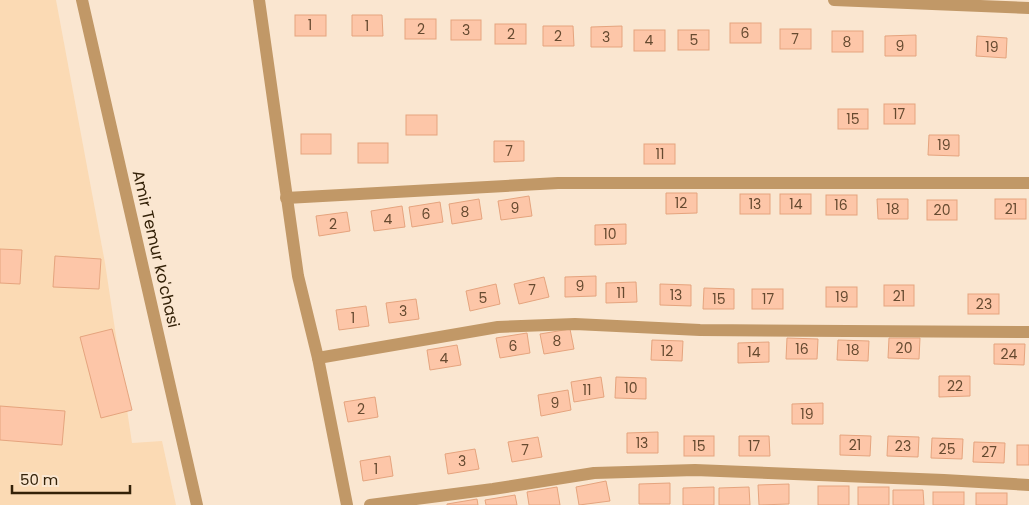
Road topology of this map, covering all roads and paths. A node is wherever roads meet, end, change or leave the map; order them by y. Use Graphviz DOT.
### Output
graph roads {
  1 [pos="82,0"];
  2 [pos="259,0"];
  3 [pos="834,0"];
  4 [pos="1029,8"];
  5 [pos="1029,183"];
  6 [pos="286,198"];
  7 [pos="1029,332"];
  8 [pos="318,358"];
  9 [pos="1029,485"];
  10 [pos="197,505"];
  11 [pos="347,505"];
  12 [pos="370,505"];
  1 -- 10 [label="street, Amir Temur ko'chasi"];
  2 -- 6 [label="street"];
  3 -- 4 [label="street"];
  5 -- 6 [label="street"];
  6 -- 8 [label="street"];
  7 -- 8 [label="street"];
  8 -- 11 [label="street"];
  9 -- 12 [label="street"];
}
